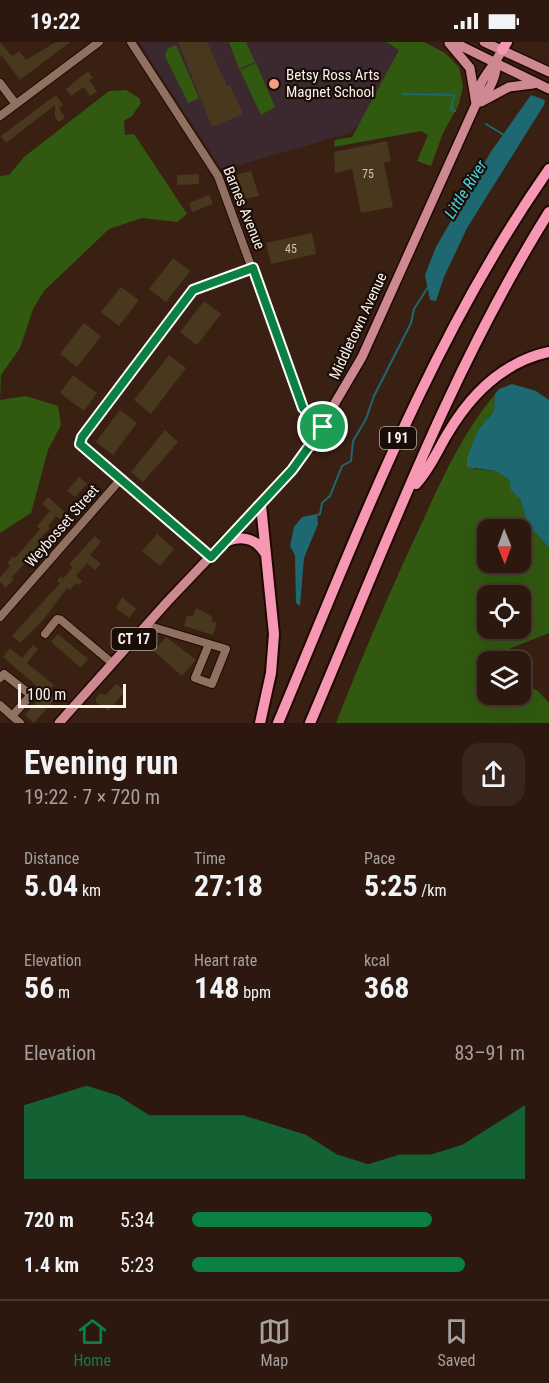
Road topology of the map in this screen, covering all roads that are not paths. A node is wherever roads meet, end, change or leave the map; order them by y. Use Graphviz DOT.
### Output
graph roads {
  1 [pos="99,42"];
  2 [pos="131,42"];
  3 [pos="448,42"];
  4 [pos="453,42"];
  5 [pos="484,42"];
  6 [pos="504,46"];
  7 [pos="496,64"];
  8 [pos="549,72"];
  9 [pos="0,83"];
  10 [pos="545,88"];
  11 [pos="15,104"];
  12 [pos="476,104"];
  13 [pos="0,116"];
  14 [pos="549,169"];
  15 [pos="549,212"];
  16 [pos="253,268"];
  17 [pos="549,352"];
  18 [pos="323,427"];
  19 [pos="120,480"];
  20 [pos="409,490"];
  21 [pos="261,504"];
  22 [pos="225,542"];
  23 [pos="266,556"];
  24 [pos="211,557"];
  25 [pos="0,617"];
  26 [pos="146,625"];
  27 [pos="45,634"];
  28 [pos="209,644"];
  29 [pos="112,663"];
  30 [pos="0,678"];
  31 [pos="0,705"];
  32 [pos="12,716"];
  33 [pos="20,723"];
  34 [pos="59,723"];
  35 [pos="260,723"];
  36 [pos="278,723"];
  37 [pos="310,723"];
  1 -- 11 [label="street"];
  2 -- 16 [label="street, Barnes Avenue"];
  3 -- 12 [label="main road"];
  4 -- 7 [label="main road"];
  5 -- 6 [label="main road"];
  6 -- 7 [label="main road, Middletown Avenue"];
  6 -- 8 [label="main road"];
  7 -- 10 [label="main road"];
  7 -- 12 [label="main road, Middletown Avenue"];
  9 -- 11 [label="street"];
  10 -- 12 [label="main road"];
  11 -- 13 [label="street"];
  12 -- 18 [label="main road, Middletown Avenue / CT 17"];
  14 -- 36 [label="highway, I 91"];
  15 -- 20 [label="highway, I 91"];
  16 -- 18 [label="street, Barnes Avenue"];
  16 -- 19 [label="street"];
  17 -- 20 [label="highway"];
  18 -- 21 [label="main road, Middletown Avenue / CT 17"];
  19 -- 24 [label="street"];
  19 -- 25 [label="street, Weybosset Street"];
  20 -- 37 [label="highway, I 91"];
  21 -- 22 [label="main road, Middletown Avenue / CT 17"];
  21 -- 23 [label="highway"];
  22 -- 23 [label="highway"];
  22 -- 24 [label="main road, Middletown Avenue / CT 17"];
  23 -- 35 [label="highway"];
  24 -- 26 [label="main road, Middletown Avenue / CT 17"];
  26 -- 28 [label="street"];
  26 -- 29 [label="main road, Middletown Avenue / CT 17"];
  27 -- 29 [label="street"];
  28 -- 28 [label="street"];
  29 -- 34 [label="main road, Middletown Avenue / CT 17"];
  30 -- 32 [label="street"];
  31 -- 32 [label="street"];
  32 -- 33 [label="street"];
}
